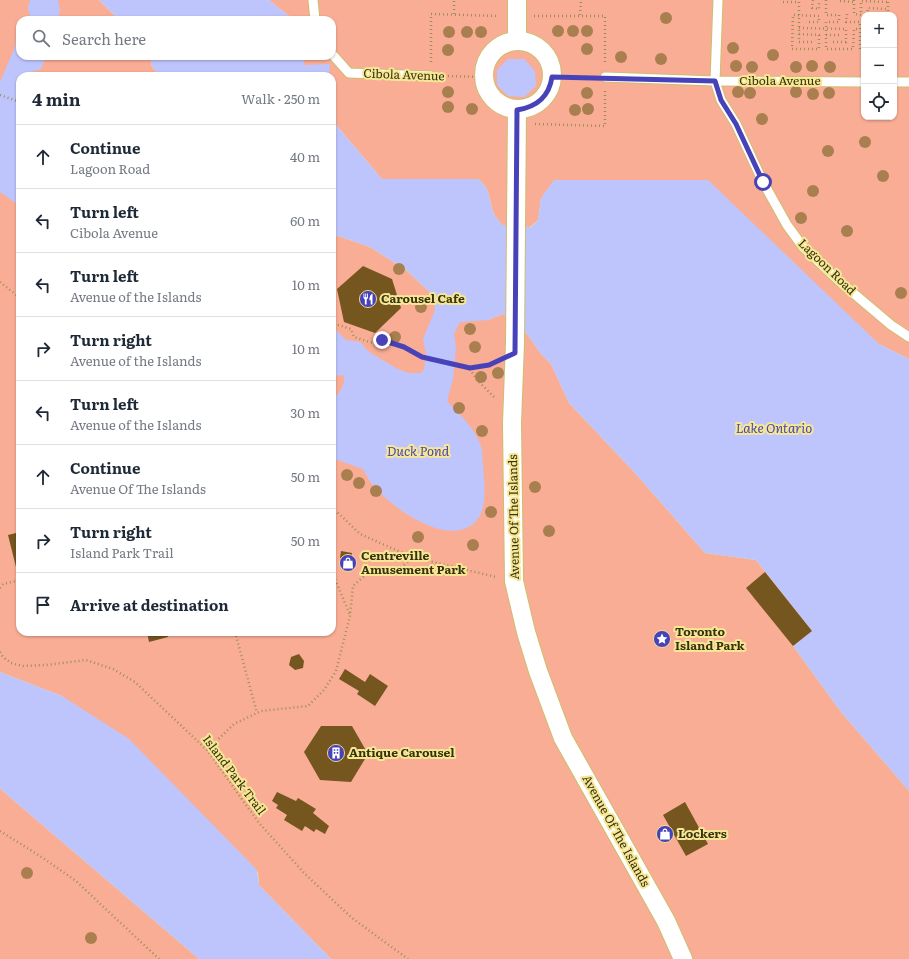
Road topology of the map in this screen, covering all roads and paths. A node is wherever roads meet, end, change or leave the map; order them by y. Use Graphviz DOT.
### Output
graph roads {
  1 [pos="313,0"];
  2 [pos="454,0"];
  3 [pos="581,0"];
  4 [pos="718,0"];
  5 [pos="813,0"];
  6 [pos="826,0"];
  7 [pos="799,1"];
  8 [pos="820,1"];
  9 [pos="840,1"];
  10 [pos="854,1"];
  11 [pos="888,1"];
  12 [pos="783,2"];
  13 [pos="517,8"];
  14 [pos="888,9"];
  15 [pos="867,12"];
  16 [pos="454,14"];
  17 [pos="847,14"];
  18 [pos="580,15"];
  19 [pos="799,15"];
  20 [pos="315,16"];
  21 [pos="806,22"];
  22 [pos="861,22"];
  23 [pos="861,26"];
  24 [pos="799,28"];
  25 [pos="826,28"];
  26 [pos="860,29"];
  27 [pos="799,34"];
  28 [pos="826,35"];
  29 [pos="840,35"];
  30 [pos="517,41"];
  31 [pos="812,42"];
  32 [pos="833,42"];
  33 [pos="861,49"];
  34 [pos="336,58"];
  35 [pos="431,76"];
  36 [pos="484,77"];
  37 [pos="552,77"];
  38 [pos="605,77"];
  39 [pos="715,81"];
  40 [pos="861,82"];
  41 [pos="897,82"];
  42 [pos="909,82"];
  43 [pos="0,95"];
  44 [pos="16,101"];
  45 [pos="517,116"];
  46 [pos="0,282"];
  47 [pos="16,295"];
  48 [pos="336,324"];
  49 [pos="909,337"];
  50 [pos="515,348"];
  51 [pos="470,368"];
  52 [pos="512,423"];
  53 [pos="337,512"];
  54 [pos="412,557"];
  55 [pos="16,581"];
  56 [pos="514,581"];
  57 [pos="336,582"];
  58 [pos="1,583"];
  59 [pos="0,588"];
  60 [pos="350,616"];
  61 [pos="236,636"];
  62 [pos="0,652"];
  63 [pos="257,714"];
  64 [pos="207,750"];
  65 [pos="0,831"];
  66 [pos="159,959"];
  67 [pos="408,959"];
  68 [pos="683,959"];
  1 -- 20 [label="lane"];
  2 -- 16 [label="path"];
  3 -- 18 [label="path"];
  4 -- 39 [label="lane, Lagoon Road"];
  5 -- 8 [label="path"];
  6 -- 25 [label="path"];
  7 -- 12 [label="path"];
  7 -- 19 [label="path"];
  9 -- 10 [label="path"];
  10 -- 11 [label="path"];
  11 -- 14 [label="path"];
  13 -- 16 [label="path"];
  13 -- 18 [label="path"];
  13 -- 30 [label="street"];
  14 -- 15 [label="path"];
  16 -- 35 [label="path"];
  17 -- 22 [label="path"];
  18 -- 38 [label="path"];
  19 -- 21 [label="path"];
  19 -- 24 [label="path"];
  19 -- 27 [label="path"];
  23 -- 26 [label="path"];
  24 -- 25 [label="path"];
  24 -- 27 [label="path"];
  25 -- 28 [label="path"];
  25 -- 32 [label="path"];
  26 -- 28 [label="path"];
  26 -- 33 [label="path"];
  27 -- 31 [label="path"];
  28 -- 29 [label="path"];
  30 -- 36 [label="street"];
  30 -- 37 [label="street"];
  34 -- 35 [label="lane, Cibola Avenue"];
  35 -- 36 [label="path, Cibola Avenue"];
  36 -- 45 [label="street"];
  37 -- 38 [label="path"];
  37 -- 45 [label="street"];
  38 -- 39 [label="lane, Cibola Avenue"];
  38 -- 45 [label="path"];
  39 -- 40 [label="lane, Cibola Avenue"];
  39 -- 49 [label="lane, Lagoon Road"];
  41 -- 42 [label="lane"];
  43 -- 44 [label="path"];
  45 -- 50 [label="street, Avenue Of The Islands"];
  46 -- 47 [label="path"];
  48 -- 51 [label="path"];
  50 -- 51 [label="path"];
  50 -- 52 [label="street, Avenue Of The Islands"];
  51 -- 52 [label="path"];
  52 -- 56 [label="street, Avenue Of The Islands"];
  53 -- 54 [label="path"];
  54 -- 56 [label="path"];
  54 -- 60 [label="path"];
  55 -- 58 [label="path"];
  56 -- 68 [label="street, Avenue Of The Islands"];
  57 -- 60 [label="path"];
  58 -- 59 [label="path"];
  60 -- 63 [label="path"];
  61 -- 63 [label="path"];
  62 -- 64 [label="path, Island Park Trail"];
  63 -- 64 [label="path"];
  64 -- 67 [label="path, Island Park Trail"];
  65 -- 66 [label="path"];
}
